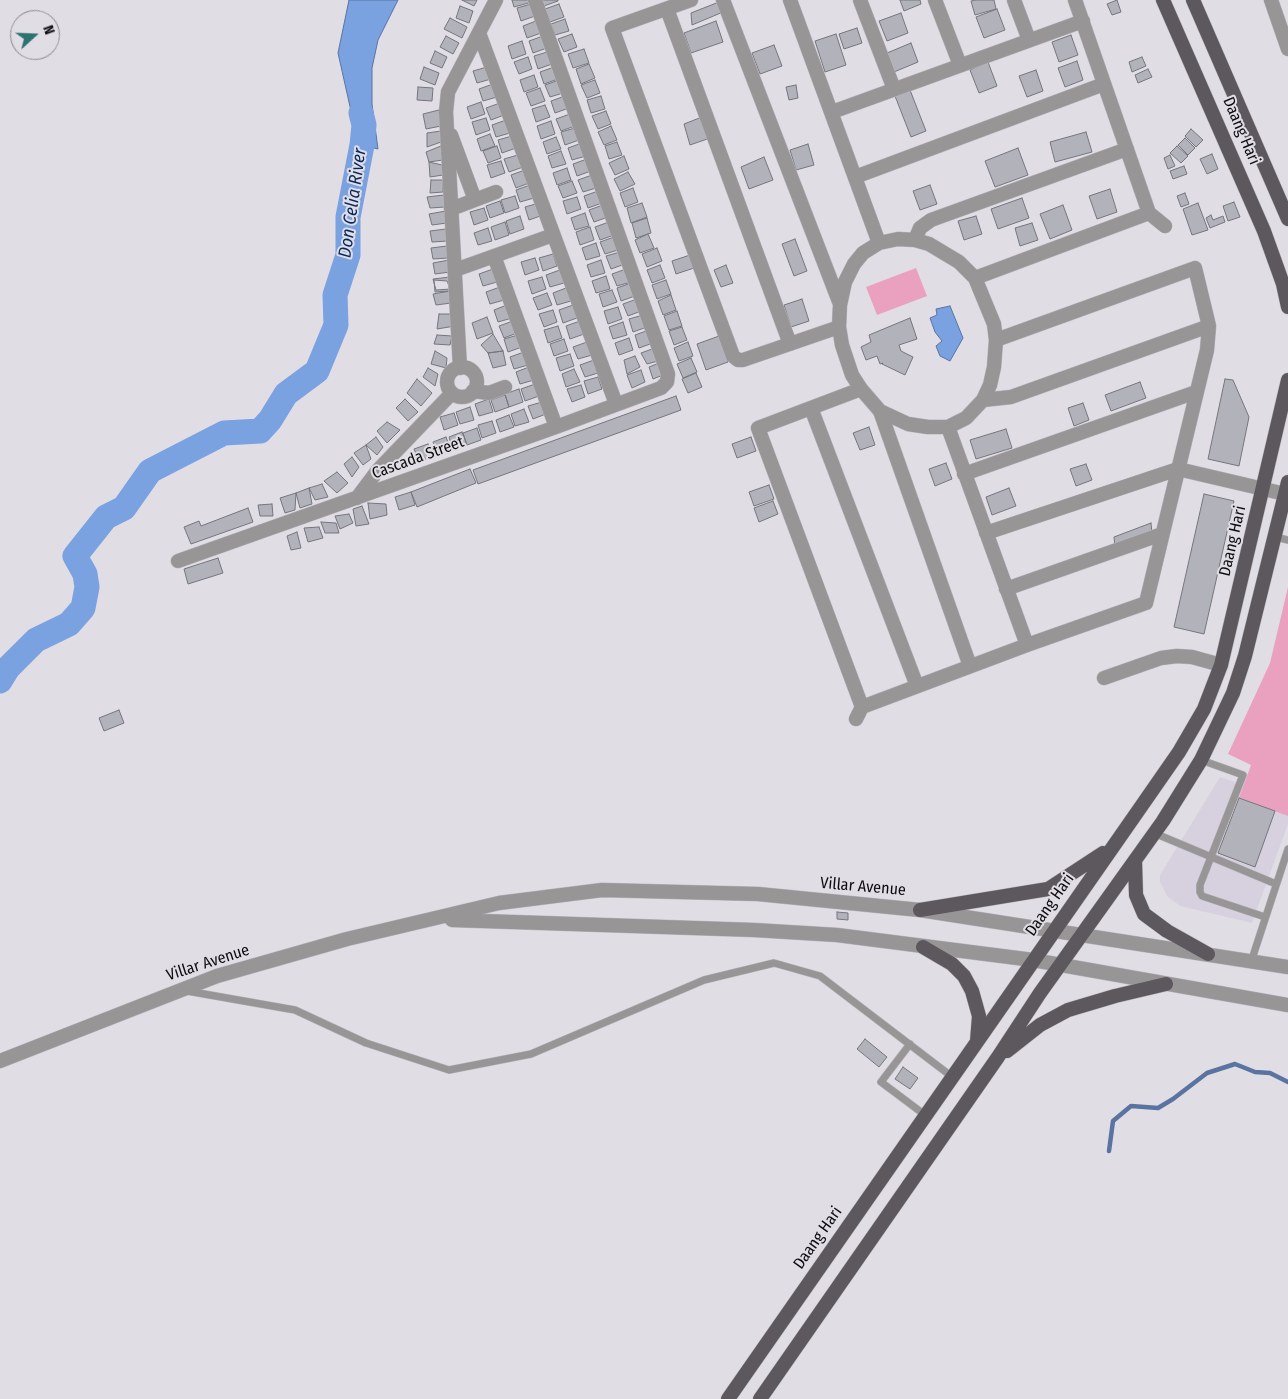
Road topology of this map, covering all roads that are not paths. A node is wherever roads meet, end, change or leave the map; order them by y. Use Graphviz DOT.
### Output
graph roads {
  1 [pos="496,0"];
  2 [pos="535,0"];
  3 [pos="691,0"];
  4 [pos="723,0"];
  5 [pos="790,0"];
  6 [pos="860,0"];
  7 [pos="935,0"];
  8 [pos="1014,0"];
  9 [pos="1075,0"];
  10 [pos="1163,0"];
  11 [pos="1193,0"];
  12 [pos="1271,0"];
  13 [pos="666,9"];
  14 [pos="1082,21"];
  15 [pos="1285,31"];
  16 [pos="479,33"];
  17 [pos="1029,40"];
  18 [pos="1288,49"];
  19 [pos="960,65"];
  20 [pos="1104,84"];
  21 [pos="894,89"];
  22 [pos="832,112"];
  23 [pos="447,124"];
  24 [pos="1127,149"];
  25 [pos="855,177"];
  26 [pos="496,192"];
  27 [pos="475,200"];
  28 [pos="451,209"];
  29 [pos="1150,213"];
  30 [pos="1288,219"];
  31 [pos="1165,226"];
  32 [pos="553,235"];
  33 [pos="915,240"];
  34 [pos="879,243"];
  35 [pos="494,256"];
  36 [pos="1283,267"];
  37 [pos="455,270"];
  38 [pos="975,278"];
  39 [pos="1285,283"];
  40 [pos="840,305"];
  41 [pos="1288,307"];
  42 [pos="1209,326"];
  43 [pos="839,327"];
  44 [pos="996,340"];
  45 [pos="790,344"];
  46 [pos="460,368"];
  47 [pos="1288,380"];
  48 [pos="505,387"];
  49 [pos="861,390"];
  50 [pos="473,391"];
  51 [pos="1196,392"];
  52 [pos="452,393"];
  53 [pos="983,400"];
  54 [pos="616,404"];
  55 [pos="812,408"];
  56 [pos="880,411"];
  57 [pos="556,427"];
  58 [pos="948,427"];
  59 [pos="1178,470"];
  60 [pos="964,474"];
  61 [pos="1287,488"];
  62 [pos="1263,489"];
  63 [pos="357,498"];
  64 [pos="986,533"];
  65 [pos="1162,534"];
  66 [pos="1282,538"];
  67 [pos="178,561"];
  68 [pos="1006,589"];
  69 [pos="1027,645"];
  70 [pos="1221,665"];
  71 [pos="970,666"];
  72 [pos="1104,678"];
  73 [pos="917,686"];
  74 [pos="1201,760"];
  75 [pos="1154,833"];
  76 [pos="1114,845"];
  77 [pos="1288,850"];
  78 [pos="1212,856"];
  79 [pos="1135,860"];
  80 [pos="1276,884"];
  81 [pos="920,910"];
  82 [pos="1265,918"];
  83 [pos="434,920"];
  84 [pos="1054,929"];
  85 [pos="1082,935"];
  86 [pos="923,947"];
  87 [pos="1208,954"];
  88 [pos="1033,960"];
  89 [pos="1251,962"];
  90 [pos="1060,965"];
  91 [pos="1288,967"];
  92 [pos="1166,984"];
  93 [pos="180,990"];
  94 [pos="1288,1005"];
  95 [pos="977,1042"];
  96 [pos="910,1044"];
  97 [pos="998,1057"];
  98 [pos="0,1061"];
  99 [pos="951,1076"];
  100 [pos="925,1115"];
  101 [pos="728,1399"];
  102 [pos="760,1399"];
  1 -- 16 [label="street"];
  2 -- 54 [label="street, Cascada Street"];
  3 -- 13 [label="street"];
  4 -- 40 [label="street"];
  5 -- 22 [label="street"];
  6 -- 21 [label="street"];
  7 -- 19 [label="street"];
  8 -- 17 [label="street"];
  9 -- 14 [label="street"];
  10 -- 36 [label="main road, Daang Hari"];
  11 -- 30 [label="main road, Daang Hari"];
  12 -- 15 [label="street"];
  13 -- 45 [label="street"];
  13 -- 45 [label="street"];
  14 -- 17 [label="street"];
  14 -- 20 [label="street"];
  15 -- 18 [label="street"];
  16 -- 23 [label="street"];
  16 -- 32 [label="street"];
  17 -- 19 [label="street"];
  19 -- 21 [label="street"];
  20 -- 24 [label="street"];
  20 -- 25 [label="street"];
  21 -- 22 [label="street"];
  22 -- 25 [label="street"];
  23 -- 27 [label="street"];
  23 -- 28 [label="street"];
  24 -- 29 [label="street"];
  24 -- 33 [label="street"];
  25 -- 34 [label="street"];
  26 -- 27 [label="street"];
  27 -- 28 [label="street"];
  28 -- 37 [label="street"];
  29 -- 31 [label="street"];
  29 -- 38 [label="street"];
  32 -- 35 [label="street"];
  32 -- 54 [label="street"];
  33 -- 34 [label="street"];
  33 -- 38 [label="street"];
  34 -- 40 [label="street"];
  35 -- 37 [label="street"];
  35 -- 57 [label="street"];
  36 -- 39 [label="main road, Daang Hari"];
  37 -- 46 [label="street"];
  38 -- 44 [label="street"];
  39 -- 41 [label="main road, Daang Hari"];
  40 -- 43 [label="street"];
  42 -- 44 [label="street"];
  42 -- 51 [label="street"];
  42 -- 53 [label="street"];
  43 -- 45 [label="street"];
  43 -- 49 [label="street"];
  44 -- 53 [label="street"];
  46 -- 50 [label="street"];
  46 -- 52 [label="street"];
  47 -- 62 [label="main road, Daang Hari"];
  48 -- 50 [label="street"];
  49 -- 55 [label="street"];
  49 -- 56 [label="street"];
  50 -- 52 [label="street"];
  51 -- 59 [label="street"];
  51 -- 60 [label="street"];
  52 -- 63 [label="street"];
  53 -- 58 [label="street"];
  54 -- 57 [label="street, Cascada Street"];
  55 -- 73 [label="street"];
  55 -- 73 [label="street"];
  56 -- 58 [label="street"];
  56 -- 71 [label="street"];
  57 -- 63 [label="street, Cascada Street"];
  58 -- 60 [label="street"];
  59 -- 62 [label="street"];
  59 -- 64 [label="street"];
  59 -- 65 [label="street"];
  60 -- 64 [label="street"];
  61 -- 62 [label="street"];
  61 -- 66 [label="main road"];
  62 -- 70 [label="main road, Daang Hari"];
  63 -- 67 [label="street, Cascada Street"];
  64 -- 68 [label="street"];
  65 -- 68 [label="street"];
  65 -- 69 [label="street"];
  66 -- 74 [label="main road"];
  68 -- 69 [label="street"];
  69 -- 71 [label="street"];
  70 -- 72 [label="street"];
  70 -- 76 [label="main road, Daang Hari"];
  71 -- 73 [label="street"];
  74 -- 75 [label="main road"];
  74 -- 78 [label="lane"];
  75 -- 78 [label="lane"];
  75 -- 79 [label="main road"];
  76 -- 81 [label="main road"];
  76 -- 84 [label="main road, Daang Hari"];
  77 -- 80 [label="lane"];
  78 -- 80 [label="lane"];
  78 -- 82 [label="lane"];
  79 -- 85 [label="main road"];
  79 -- 87 [label="main road"];
  80 -- 82 [label="lane"];
  81 -- 83 [label="street, Villar Avenue"];
  81 -- 84 [label="street, Villar Avenue"];
  82 -- 89 [label="lane"];
  83 -- 86 [label="street, Villar Avenue"];
  83 -- 93 [label="street, Villar Avenue"];
  84 -- 85 [label="street, Villar Avenue"];
  84 -- 88 [label="main road, Daang Hari"];
  85 -- 87 [label="street, Villar Avenue"];
  85 -- 90 [label="main road"];
  86 -- 88 [label="street, Villar Avenue"];
  86 -- 95 [label="main road"];
  87 -- 89 [label="street, Villar Avenue"];
  88 -- 90 [label="street, Villar Avenue"];
  88 -- 95 [label="main road, Daang Hari"];
  89 -- 91 [label="street, Villar Avenue"];
  90 -- 92 [label="street, Villar Avenue"];
  90 -- 97 [label="main road"];
  92 -- 94 [label="street, Villar Avenue"];
  92 -- 97 [label="main road"];
  93 -- 96 [label="lane"];
  93 -- 98 [label="street, Villar Avenue"];
  95 -- 99 [label="main road, Daang Hari"];
  96 -- 99 [label="lane"];
  96 -- 100 [label="lane"];
  97 -- 102 [label="main road"];
  99 -- 100 [label="main road, Daang Hari"];
  100 -- 101 [label="main road, Daang Hari"];
}
